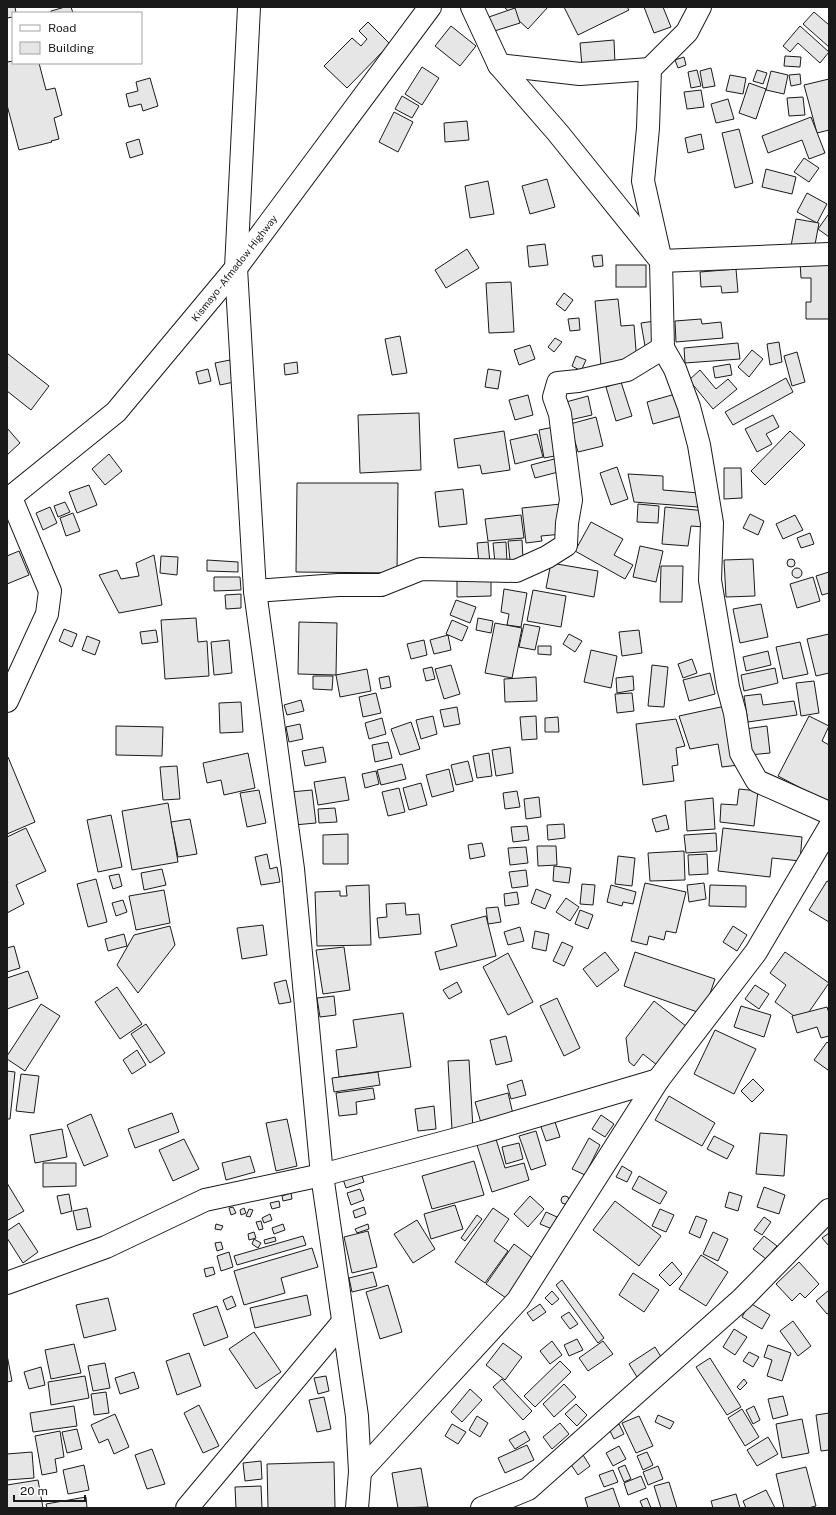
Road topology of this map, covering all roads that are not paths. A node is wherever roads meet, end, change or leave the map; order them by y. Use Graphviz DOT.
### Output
graph roads {
  1 [pos="249,7"];
  2 [pos="430,7"];
  3 [pos="472,7"];
  4 [pos="700,7"];
  5 [pos="499,65"];
  6 [pos="650,70"];
  7 [pos="829,254"];
  8 [pos="661,261"];
  9 [pos="236,268"];
  10 [pos="662,348"];
  11 [pos="9,499"];
  12 [pos="255,591"];
  13 [pos="7,701"];
  14 [pos="829,813"];
  15 [pos="829,828"];
  16 [pos="658,1080"];
  17 [pos="322,1175"];
  18 [pos="829,1210"];
  19 [pos="7,1283"];
  20 [pos="344,1322"];
  21 [pos="360,1472"];
  22 [pos="187,1508"];
  23 [pos="357,1508"];
  24 [pos="482,1508"];
  1 -- 9 [label="street"];
  2 -- 9 [label="street, Kismayo - Afmadow Highway"];
  3 -- 5 [label="street"];
  4 -- 6 [label="street"];
  5 -- 6 [label="street"];
  5 -- 8 [label="street"];
  6 -- 8 [label="street"];
  7 -- 8 [label="street"];
  8 -- 10 [label="street"];
  9 -- 11 [label="street, Kismayo - Afmadow Highway"];
  9 -- 12 [label="street"];
  10 -- 12 [label="street"];
  10 -- 14 [label="street"];
  11 -- 13 [label="street"];
  12 -- 17 [label="street"];
  15 -- 16 [label="street"];
  16 -- 17 [label="street"];
  16 -- 21 [label="street"];
  17 -- 19 [label="street"];
  17 -- 20 [label="street"];
  18 -- 24 [label="street"];
  20 -- 21 [label="street"];
  20 -- 22 [label="street"];
  21 -- 23 [label="street"];
}
